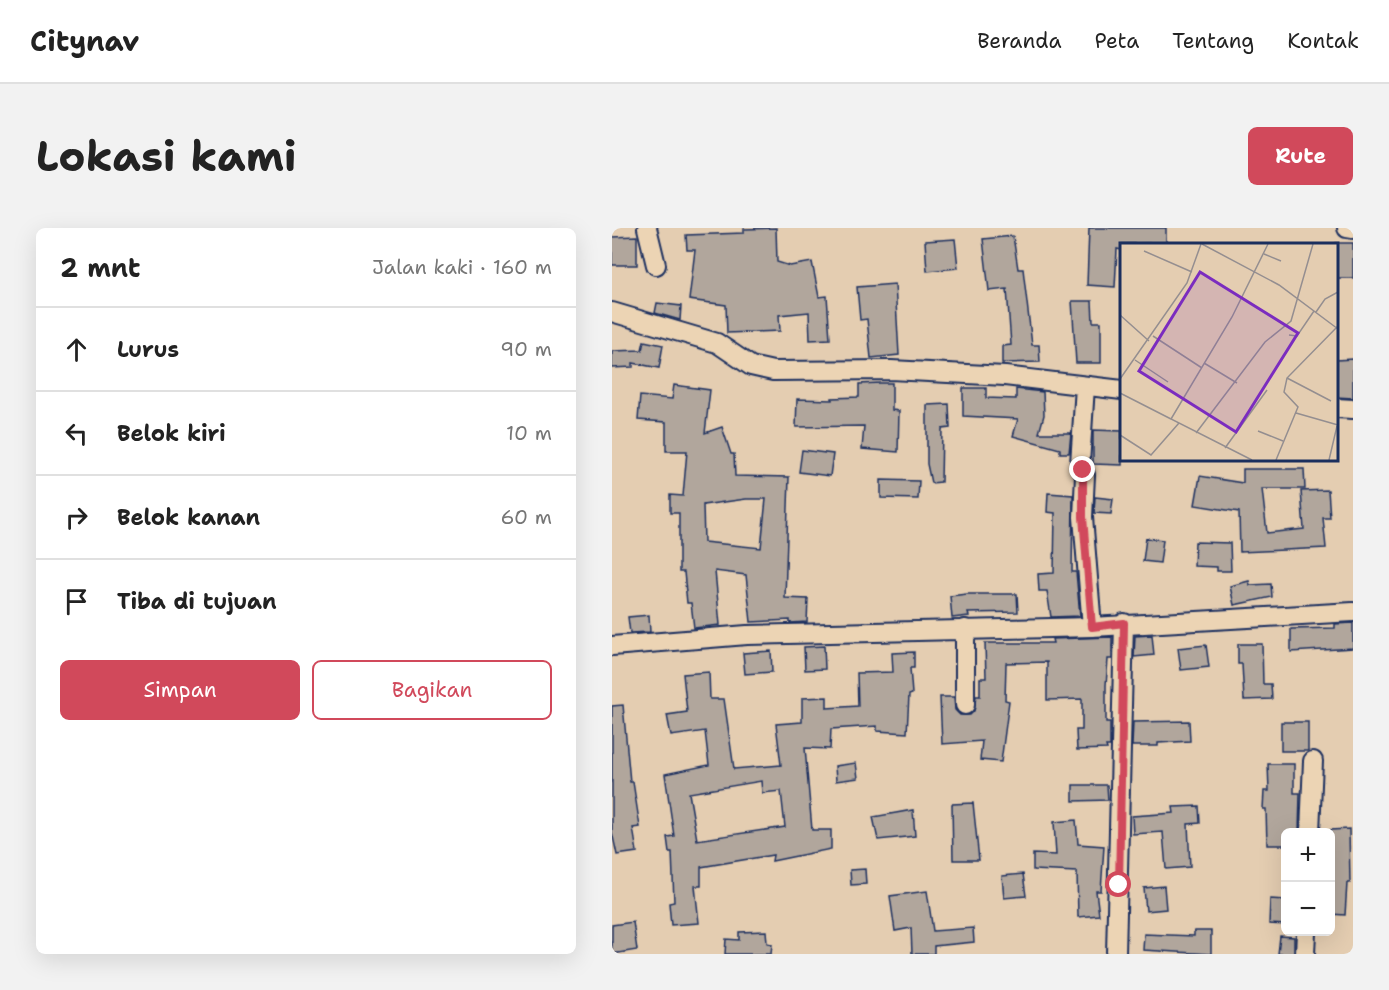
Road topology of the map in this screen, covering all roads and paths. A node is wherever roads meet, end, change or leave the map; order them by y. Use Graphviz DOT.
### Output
graph roads {
  1 [pos="647,228"];
  2 [pos="1347,228"];
  3 [pos="1353,229"];
  4 [pos="656,265"];
  5 [pos="612,312"];
  6 [pos="1085,386"];
  7 [pos="1120,390"];
  8 [pos="1338,408"];
  9 [pos="1353,409"];
  10 [pos="1353,612"];
  11 [pos="1124,623"];
  12 [pos="1092,627"];
  13 [pos="965,629"];
  14 [pos="612,646"];
  15 [pos="965,705"];
  16 [pos="1312,761"];
  17 [pos="1310,828"];
  18 [pos="1306,936"];
  19 [pos="1116,954"];
  20 [pos="1305,954"];
  1 -- 4 [label="street"];
  2 -- 3 [label="street"];
  5 -- 6 [label="street"];
  6 -- 7 [label="street"];
  6 -- 12 [label="street"];
  8 -- 9 [label="street"];
  10 -- 11 [label="street"];
  11 -- 12 [label="street"];
  11 -- 19 [label="street"];
  12 -- 13 [label="street"];
  13 -- 14 [label="street"];
  13 -- 15 [label="street"];
  16 -- 17 [label="street"];
  18 -- 20 [label="street"];
}
